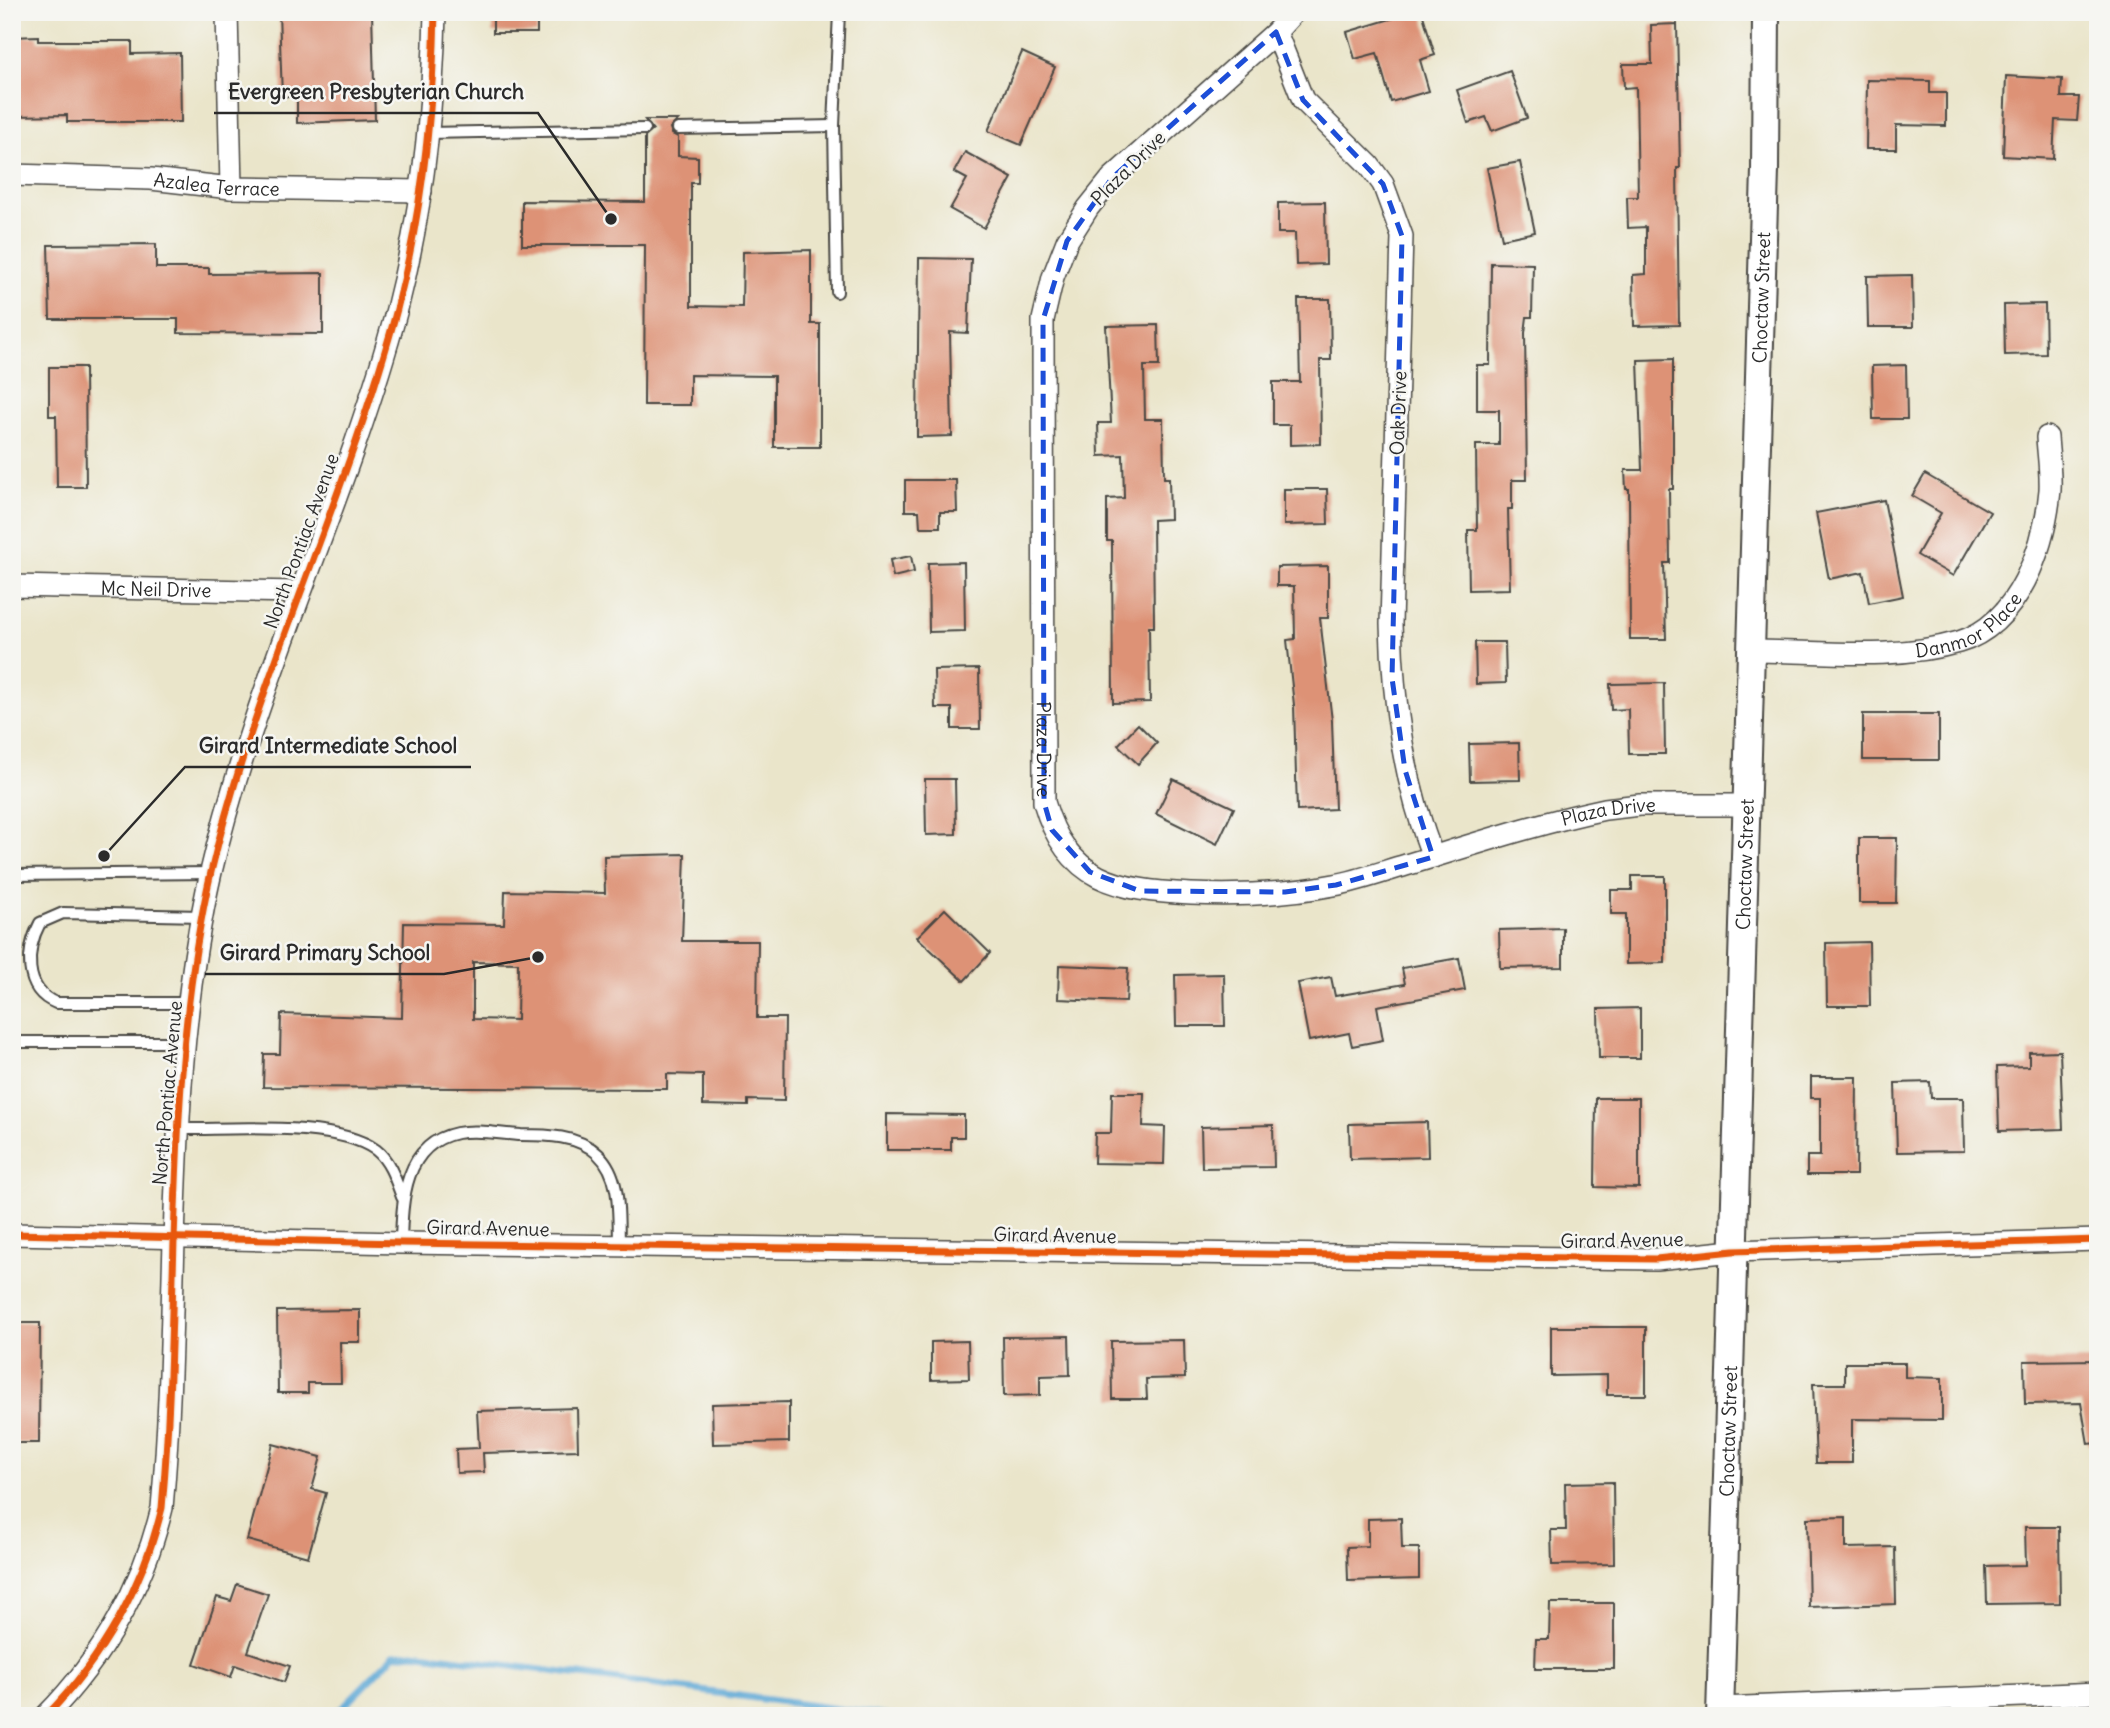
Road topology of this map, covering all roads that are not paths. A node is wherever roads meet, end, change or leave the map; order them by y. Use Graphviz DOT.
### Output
graph roads {
  1 [pos="227,12"];
  2 [pos="435,12"];
  3 [pos="839,12"];
  4 [pos="1294,12"];
  5 [pos="1766,12"];
  6 [pos="1276,32"];
  7 [pos="834,126"];
  8 [pos="678,129"];
  9 [pos="645,130"];
  10 [pos="428,133"];
  11 [pos="12,175"];
  12 [pos="231,188"];
  13 [pos="421,191"];
  14 [pos="837,292"];
  15 [pos="2047,437"];
  16 [pos="12,586"];
  17 [pos="299,592"];
  18 [pos="1752,651"];
  19 [pos="1746,805"];
  20 [pos="1433,857"];
  21 [pos="211,873"];
  22 [pos="12,875"];
  23 [pos="202,916"];
  24 [pos="189,1003"];
  25 [pos="12,1042"];
  26 [pos="184,1042"];
  27 [pos="176,1129"];
  28 [pos="402,1196"];
  29 [pos="12,1234"];
  30 [pos="173,1237"];
  31 [pos="2098,1240"];
  32 [pos="401,1243"];
  33 [pos="619,1246"];
  34 [pos="1733,1251"];
  35 [pos="2098,1693"];
  36 [pos="1720,1712"];
  37 [pos="46,1716"];
  1 -- 12 [label="street"];
  2 -- 10 [label="street, North Pontiac Avenue"];
  3 -- 7 [label="lane"];
  4 -- 6 [label="street"];
  5 -- 18 [label="street, Choctaw Street"];
  6 -- 20 [label="street, Oak Drive"];
  6 -- 20 [label="street, Plaza Drive"];
  7 -- 8 [label="lane"];
  7 -- 14 [label="lane"];
  9 -- 10 [label="lane"];
  10 -- 13 [label="street, North Pontiac Avenue"];
  11 -- 12 [label="street, Azalea Terrace"];
  12 -- 13 [label="street, Azalea Terrace"];
  13 -- 17 [label="street, North Pontiac Avenue"];
  15 -- 18 [label="street, Danmor Place"];
  16 -- 17 [label="street, Mc Neil Drive"];
  17 -- 21 [label="street, North Pontiac Avenue"];
  18 -- 19 [label="street, Choctaw Street"];
  19 -- 20 [label="street, Plaza Drive"];
  19 -- 34 [label="street, Choctaw Street"];
  21 -- 22 [label="lane"];
  21 -- 23 [label="street, North Pontiac Avenue"];
  23 -- 24 [label="street, North Pontiac Avenue"];
  23 -- 24 [label="lane"];
  24 -- 26 [label="street, North Pontiac Avenue"];
  25 -- 26 [label="lane"];
  26 -- 27 [label="street, North Pontiac Avenue"];
  27 -- 28 [label="lane"];
  27 -- 30 [label="street, North Pontiac Avenue"];
  28 -- 32 [label="lane"];
  28 -- 33 [label="lane"];
  29 -- 30 [label="street, Girard Avenue"];
  30 -- 32 [label="street, Girard Avenue"];
  30 -- 37 [label="street, North Pontiac Avenue"];
  31 -- 34 [label="street, Girard Avenue"];
  32 -- 33 [label="street, Girard Avenue"];
  33 -- 34 [label="street, Girard Avenue"];
  34 -- 36 [label="street, Choctaw Street"];
  35 -- 36 [label="street"];
}
